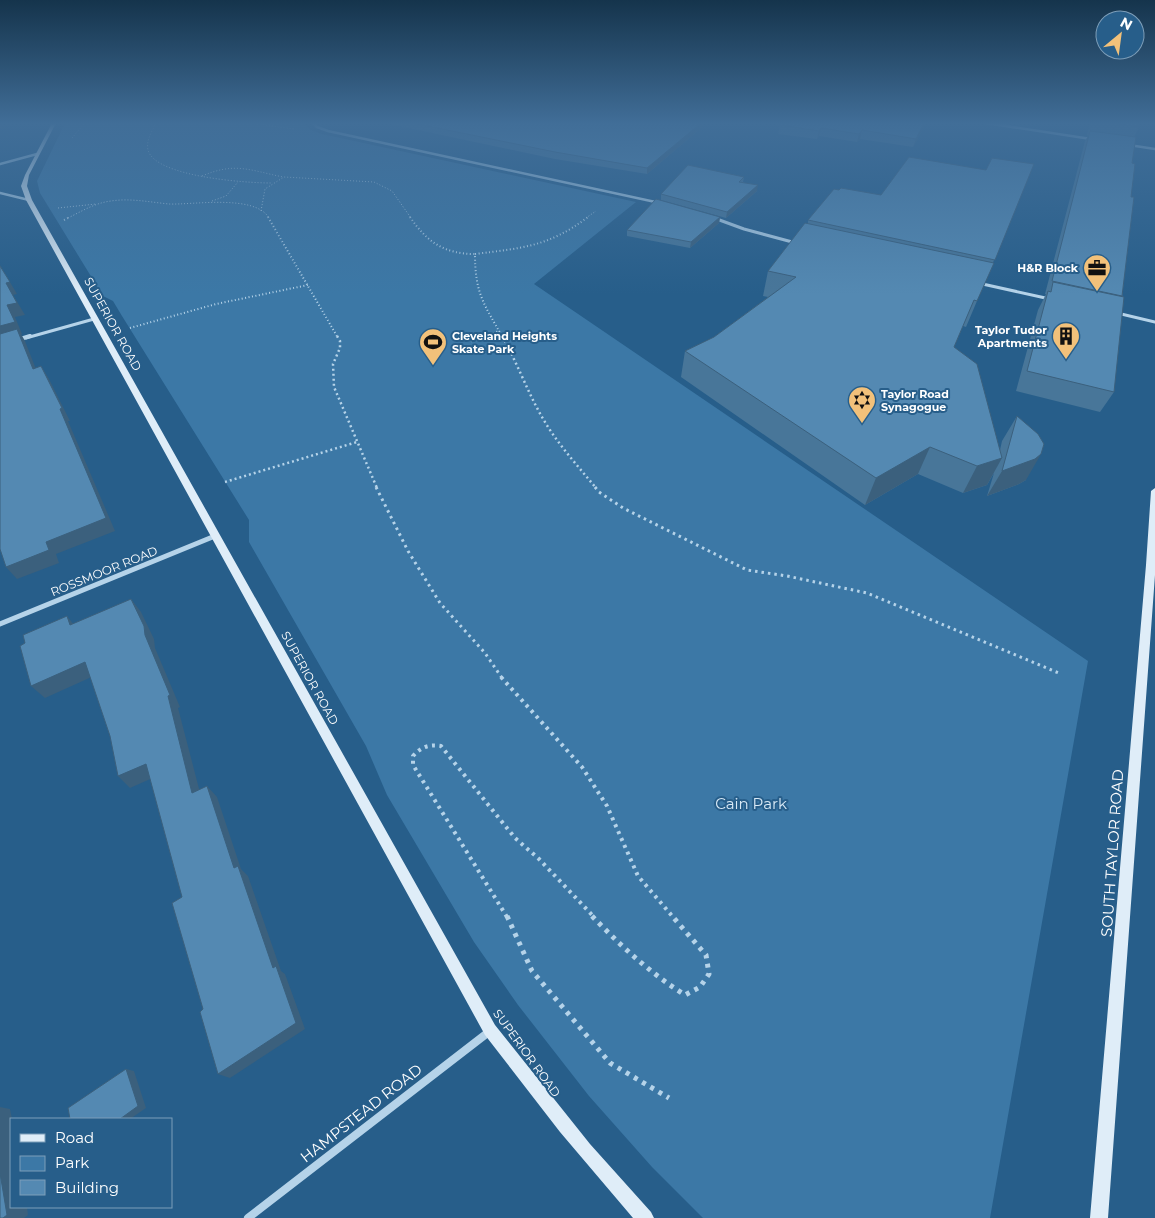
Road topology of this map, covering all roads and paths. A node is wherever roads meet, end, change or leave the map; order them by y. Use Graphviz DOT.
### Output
graph roads {
  1 [pos="26,180"];
  2 [pos="225,180"];
  3 [pos="278,180"];
  4 [pos="335,180"];
  5 [pos="553,180"];
  6 [pos="238,182"];
  7 [pos="272,183"];
  8 [pos="0,193"];
  9 [pos="617,194"];
  10 [pos="29,200"];
  11 [pos="210,202"];
  12 [pos="99,204"];
  13 [pos="670,205"];
  14 [pos="50,209"];
  15 [pos="262,211"];
  16 [pos="707,216"];
  17 [pos="58,222"];
  18 [pos="806,245"];
  19 [pos="475,254"];
  20 [pos="977,282"];
  21 [pos="308,285"];
  22 [pos="1052,299"];
  23 [pos="1116,313"];
  24 [pos="94,319"];
  25 [pos="1155,322"];
  26 [pos="130,328"];
  27 [pos="499,331"];
  28 [pos="471,341"];
  29 [pos="9,342"];
  30 [pos="357,442"];
  31 [pos="225,482"];
  32 [pos="1155,492"];
  33 [pos="215,536"];
  34 [pos="0,624"];
  35 [pos="1062,674"];
  36 [pos="490,1030"];
  37 [pos="669,1098"];
  38 [pos="248,1218"];
  39 [pos="645,1218"];
  40 [pos="1100,1218"];
  1 -- 10 [label="street, SUPERIOR ROAD"];
  2 -- 6 [label="path"];
  3 -- 7 [label="path"];
  4 -- 19 [label="path"];
  5 -- 9 [label="street"];
  6 -- 7 [label="path"];
  6 -- 11 [label="path"];
  7 -- 15 [label="path"];
  8 -- 10 [label="street"];
  9 -- 13 [label="street"];
  9 -- 19 [label="path"];
  10 -- 24 [label="street, SUPERIOR ROAD"];
  11 -- 12 [label="path"];
  11 -- 15 [label="path"];
  12 -- 14 [label="path"];
  12 -- 17 [label="path"];
  15 -- 21 [label="path"];
  16 -- 18 [label="street"];
  19 -- 27 [label="path"];
  20 -- 22 [label="street"];
  21 -- 26 [label="path"];
  21 -- 30 [label="path"];
  23 -- 25 [label="street"];
  24 -- 29 [label="street"];
  24 -- 33 [label="street, SUPERIOR ROAD"];
  27 -- 28 [label="path"];
  27 -- 35 [label="path"];
  30 -- 31 [label="path"];
  30 -- 37 [label="path"];
  32 -- 40 [label="street, SOUTH TAYLOR ROAD"];
  33 -- 34 [label="street, ROSSMOOR ROAD"];
  33 -- 36 [label="street, SUPERIOR ROAD"];
  36 -- 38 [label="street, HAMPSTEAD ROAD"];
  36 -- 39 [label="street, SUPERIOR ROAD"];
}
